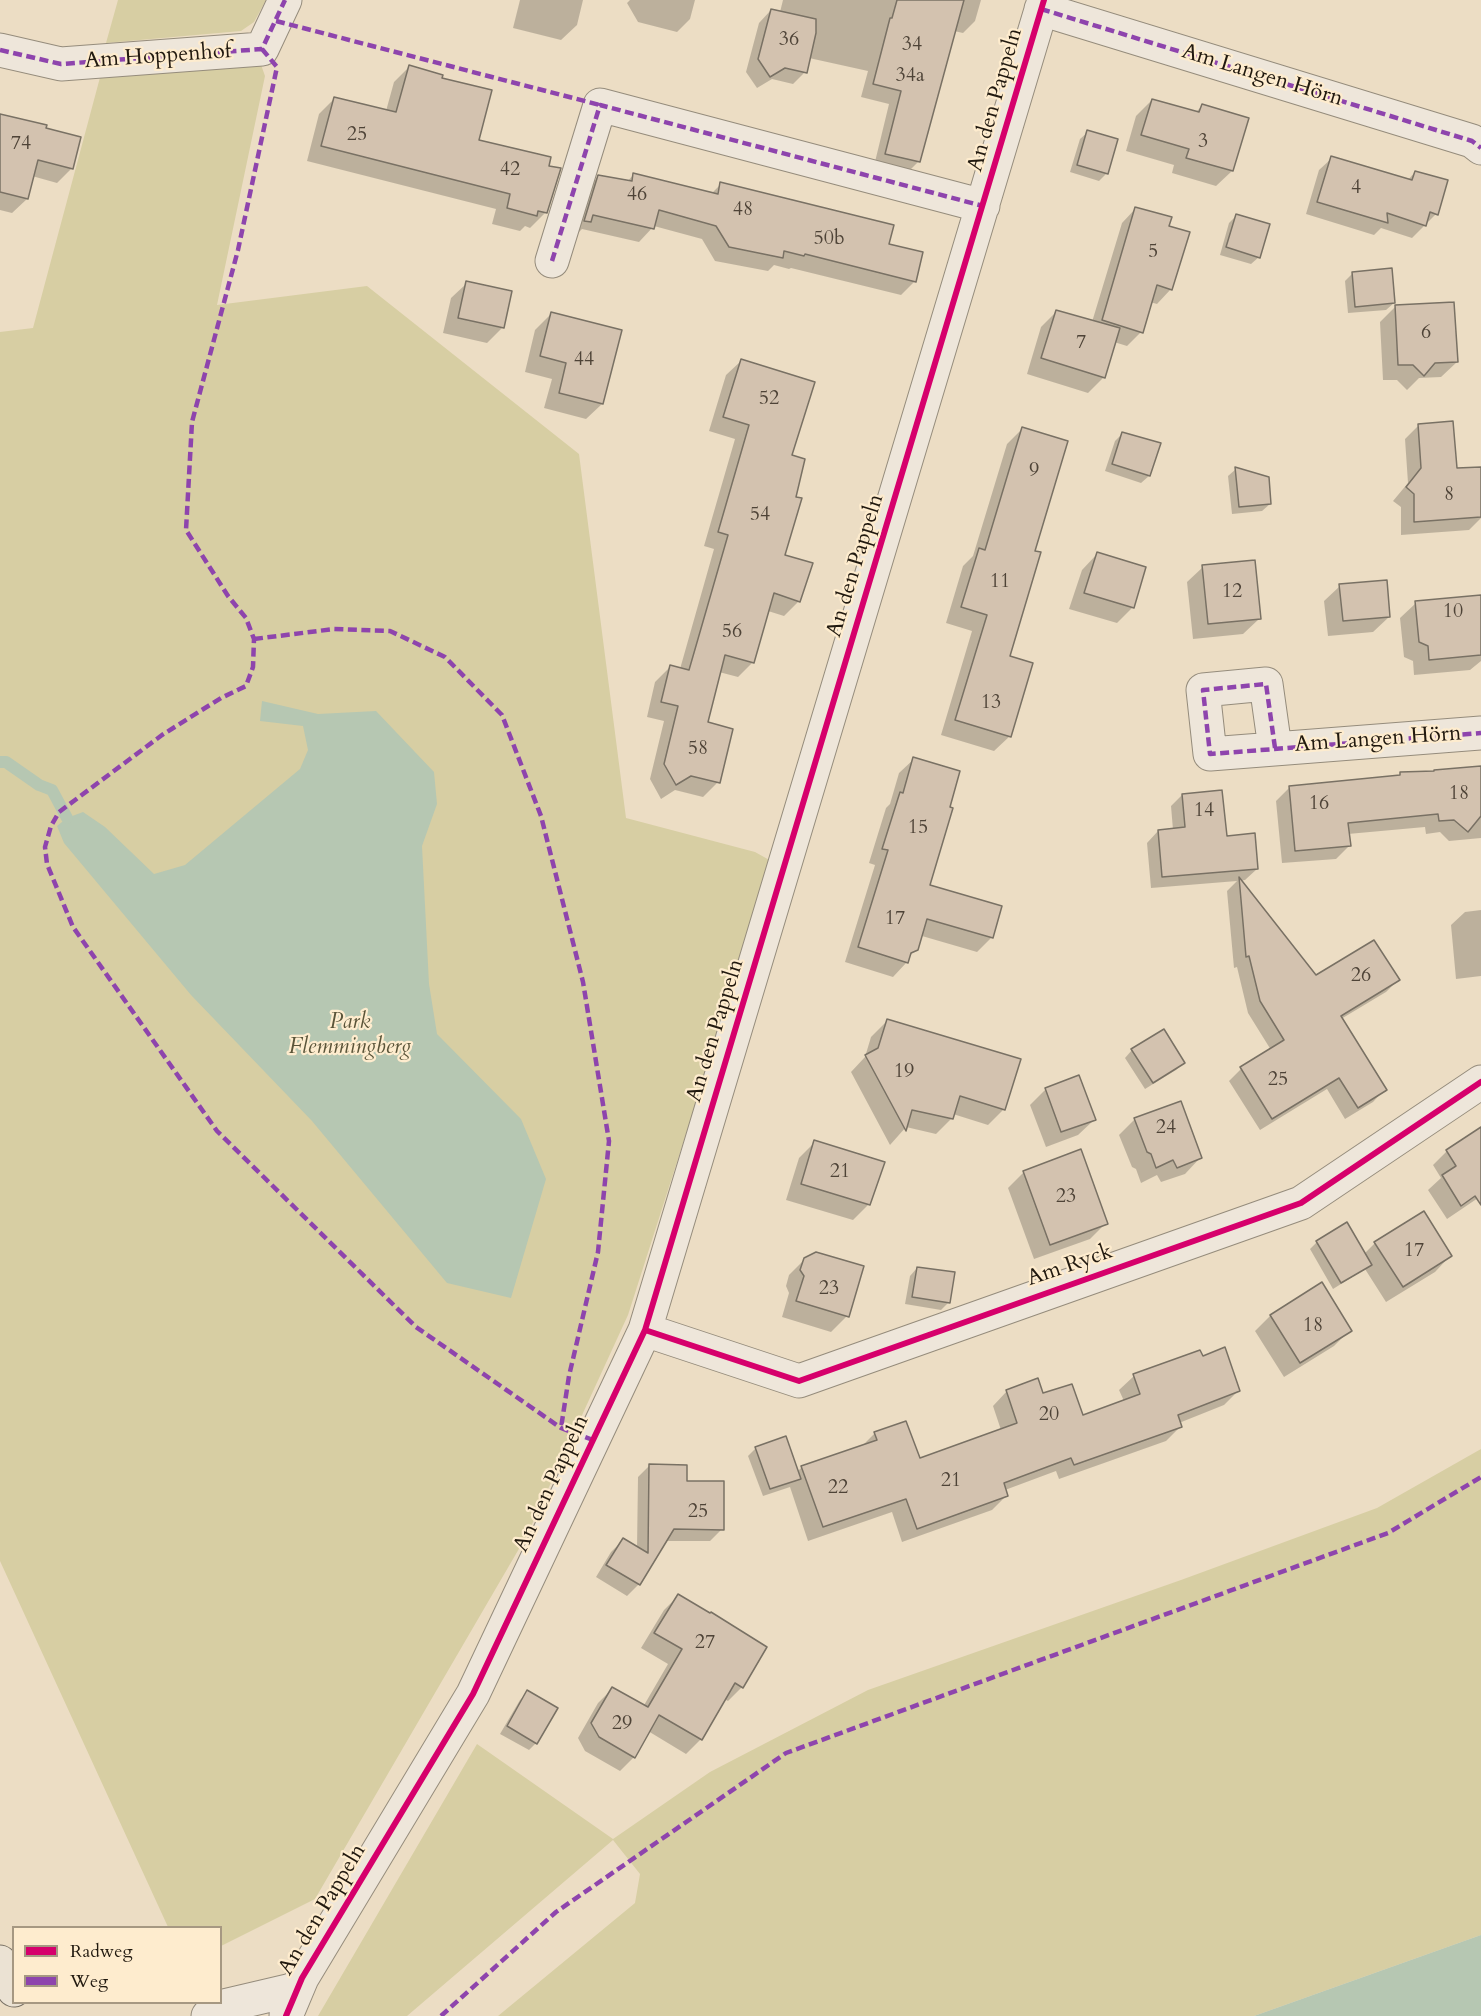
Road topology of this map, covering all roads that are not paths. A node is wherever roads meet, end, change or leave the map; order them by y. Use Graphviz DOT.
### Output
graph roads {
  1 [pos="285,0"];
  2 [pos="1043,4"];
  3 [pos="0,50"];
  4 [pos="1481,148"];
  5 [pos="983,206"];
  6 [pos="552,261"];
  7 [pos="1481,733"];
  8 [pos="1275,748"];
  9 [pos="1481,1082"];
  10 [pos="645,1330"];
  11 [pos="0,1962"];
  12 [pos="12,1986"];
  13 [pos="291,2003"];
  14 [pos="208,2016"];
  1 -- 3 [label="street, Am Hoppenhof"];
  2 -- 4 [label="street, Am Langen Hörn"];
  2 -- 5 [label="street, An den Pappeln"];
  5 -- 6 [label="street, An den Pappeln"];
  5 -- 10 [label="street, An den Pappeln"];
  7 -- 8 [label="street, Am Langen Hörn"];
  9 -- 10 [label="street, Am Ryck"];
  10 -- 13 [label="street, An den Pappeln"];
  11 -- 12 [label="highway"];
  13 -- 14 [label="street, An den Pappeln"];
}
